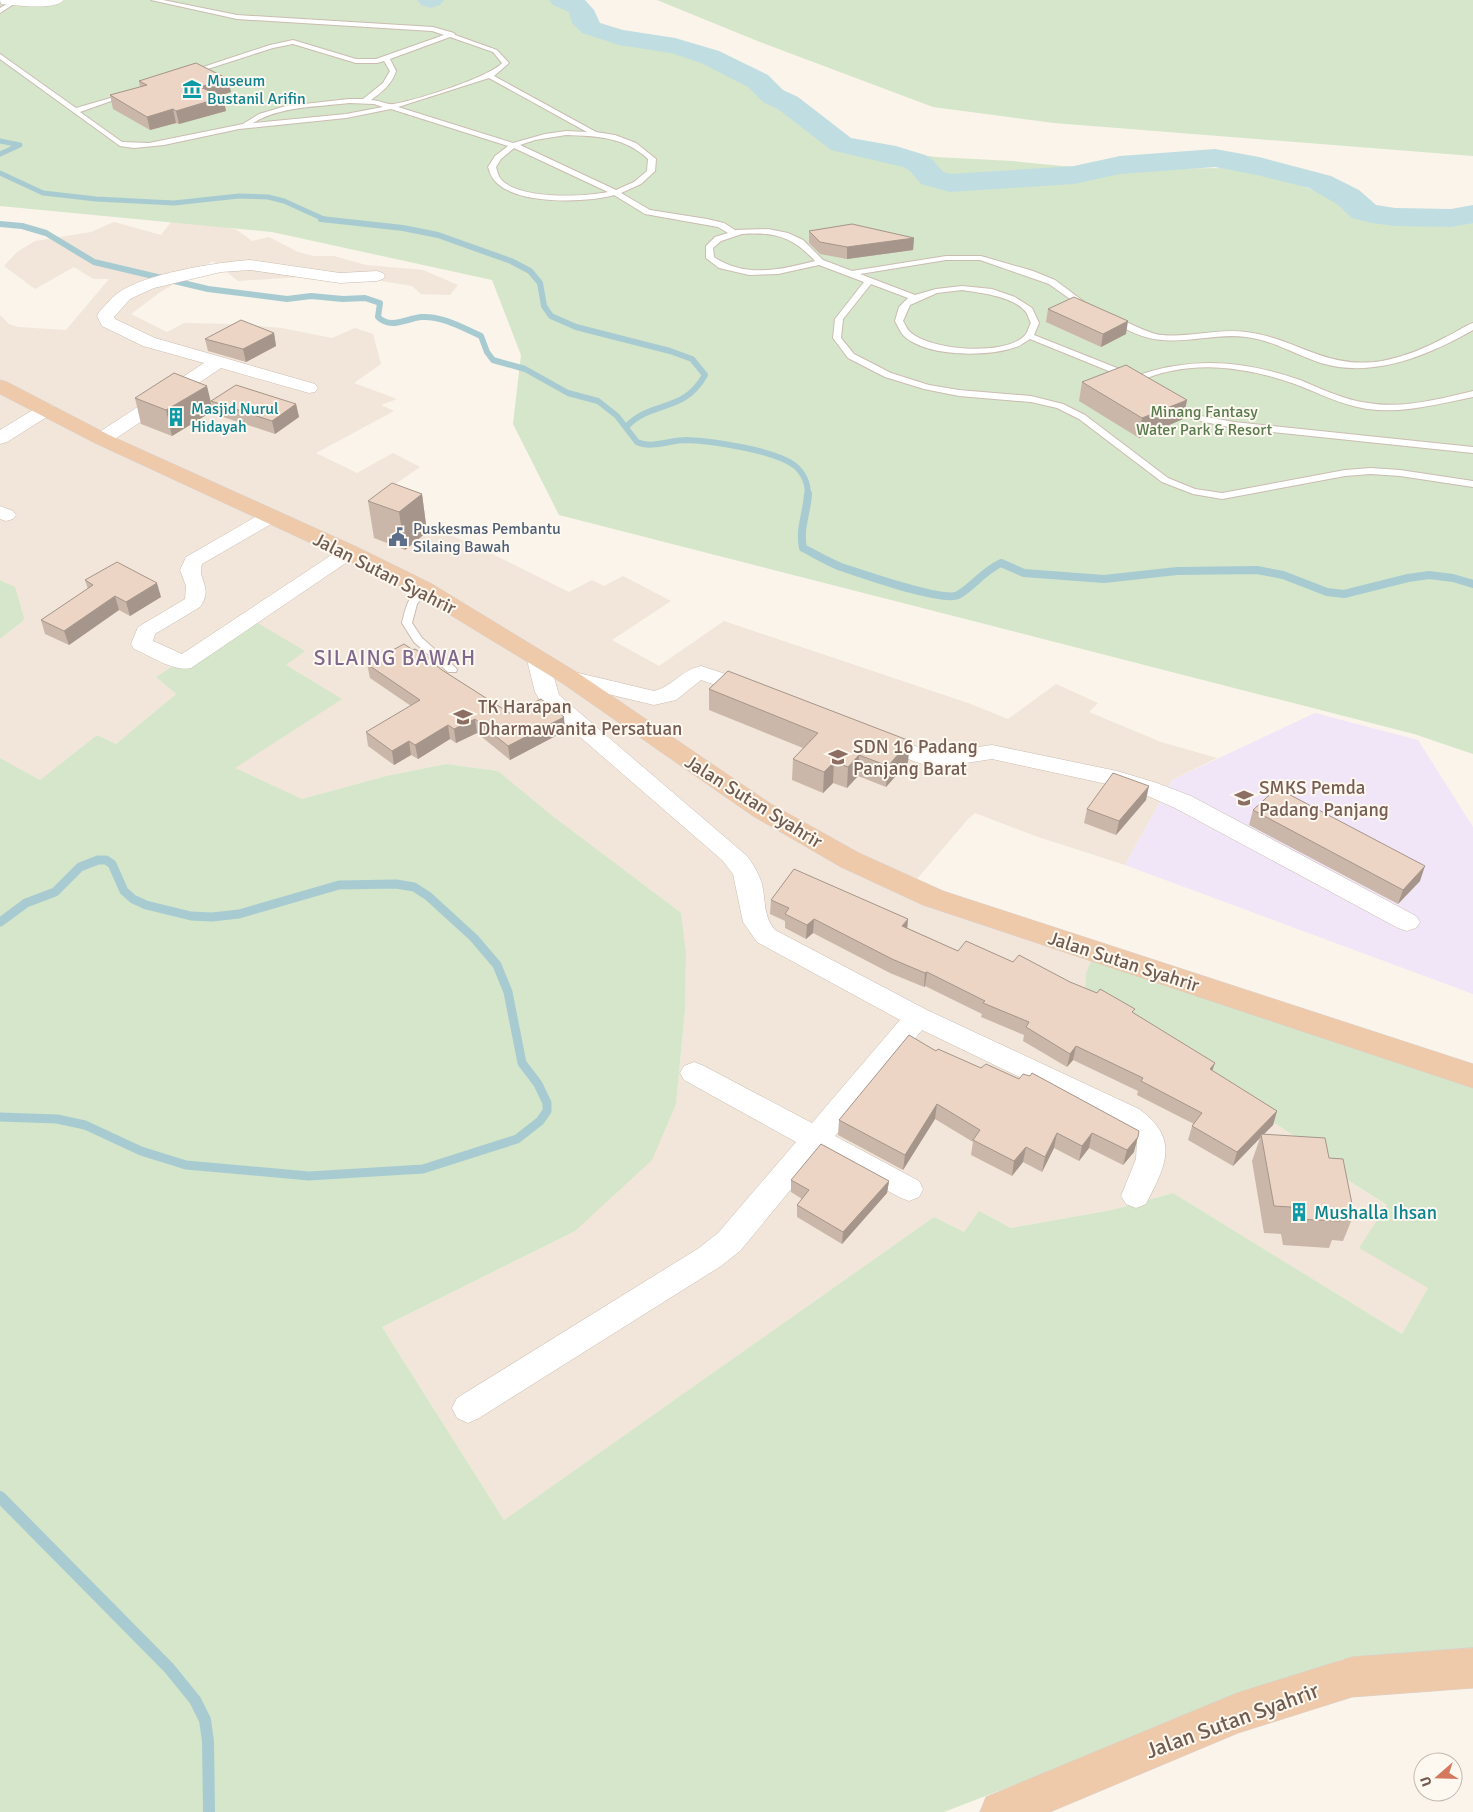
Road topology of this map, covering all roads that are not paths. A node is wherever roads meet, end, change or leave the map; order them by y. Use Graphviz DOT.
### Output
graph roads {
  1 [pos="1,0"];
  2 [pos="58,0"];
  3 [pos="154,0"];
  4 [pos="14,2"];
  5 [pos="0,11"];
  6 [pos="452,34"];
  7 [pos="0,56"];
  8 [pos="387,59"];
  9 [pos="490,76"];
  10 [pos="178,77"];
  11 [pos="131,92"];
  12 [pos="365,100"];
  13 [pos="392,106"];
  14 [pos="75,111"];
  15 [pos="241,126"];
  16 [pos="595,134"];
  17 [pos="513,145"];
  18 [pos="616,193"];
  19 [pos="734,232"];
  20 [pos="820,262"];
  21 [pos="854,274"];
  22 [pos="377,276"];
  23 [pos="870,280"];
  24 [pos="915,298"];
  25 [pos="1096,311"];
  26 [pos="1105,316"];
  27 [pos="1473,326"];
  28 [pos="1030,336"];
  29 [pos="218,362"];
  30 [pos="0,386"];
  31 [pos="309,388"];
  32 [pos="1473,394"];
  33 [pos="1163,400"];
  34 [pos="47,410"];
  35 [pos="0,438"];
  36 [pos="102,439"];
  37 [pos="1473,450"];
  38 [pos="1473,484"];
  39 [pos="271,516"];
  40 [pos="348,552"];
  41 [pos="424,589"];
  42 [pos="538,660"];
  43 [pos="452,670"];
  44 [pos="570,678"];
  45 [pos="770,698"];
  46 [pos="861,733"];
  47 [pos="1407,922"];
  48 [pos="918,1017"];
  49 [pos="694,1073"];
  50 [pos="1473,1076"];
  51 [pos="815,1140"];
  52 [pos="909,1190"];
  53 [pos="1136,1196"];
  54 [pos="468,1408"];
  55 [pos="1473,1668"];
  56 [pos="1001,1812"];
  1 -- 4 [label="street"];
  2 -- 4 [label="street"];
  3 -- 6 [label="lane"];
  4 -- 5 [label="lane"];
  6 -- 8 [label="lane"];
  6 -- 9 [label="lane"];
  7 -- 14 [label="lane"];
  8 -- 10 [label="lane"];
  8 -- 12 [label="lane"];
  9 -- 13 [label="lane"];
  9 -- 16 [label="lane"];
  11 -- 14 [label="lane"];
  12 -- 13 [label="lane"];
  12 -- 15 [label="lane"];
  13 -- 15 [label="lane"];
  13 -- 17 [label="lane"];
  14 -- 15 [label="lane"];
  16 -- 17 [label="lane"];
  16 -- 18 [label="lane"];
  17 -- 18 [label="lane"];
  17 -- 18 [label="lane"];
  18 -- 19 [label="lane"];
  19 -- 20 [label="lane"];
  19 -- 20 [label="lane"];
  20 -- 21 [label="lane"];
  21 -- 23 [label="lane"];
  21 -- 25 [label="lane"];
  22 -- 29 [label="street"];
  23 -- 24 [label="lane"];
  23 -- 38 [label="lane"];
  24 -- 28 [label="lane"];
  24 -- 28 [label="lane"];
  26 -- 27 [label="lane"];
  28 -- 32 [label="lane"];
  29 -- 31 [label="street"];
  29 -- 36 [label="street"];
  30 -- 34 [label="highway, Jalan Sutan Syahrir"];
  33 -- 37 [label="lane"];
  34 -- 35 [label="street"];
  34 -- 36 [label="highway, Jalan Sutan Syahrir"];
  36 -- 39 [label="highway, Jalan Sutan Syahrir"];
  39 -- 40 [label="highway, Jalan Sutan Syahrir"];
  39 -- 40 [label="street"];
  40 -- 41 [label="highway, Jalan Sutan Syahrir"];
  41 -- 42 [label="highway, Jalan Sutan Syahrir"];
  41 -- 43 [label="lane"];
  42 -- 44 [label="highway, Jalan Sutan Syahrir"];
  42 -- 48 [label="street"];
  44 -- 45 [label="street"];
  44 -- 50 [label="highway, Jalan Sutan Syahrir"];
  46 -- 47 [label="street"];
  48 -- 51 [label="street"];
  48 -- 53 [label="street"];
  49 -- 51 [label="street"];
  51 -- 52 [label="street"];
  51 -- 54 [label="street"];
  55 -- 56 [label="highway, Jalan Sutan Syahrir"];
}
